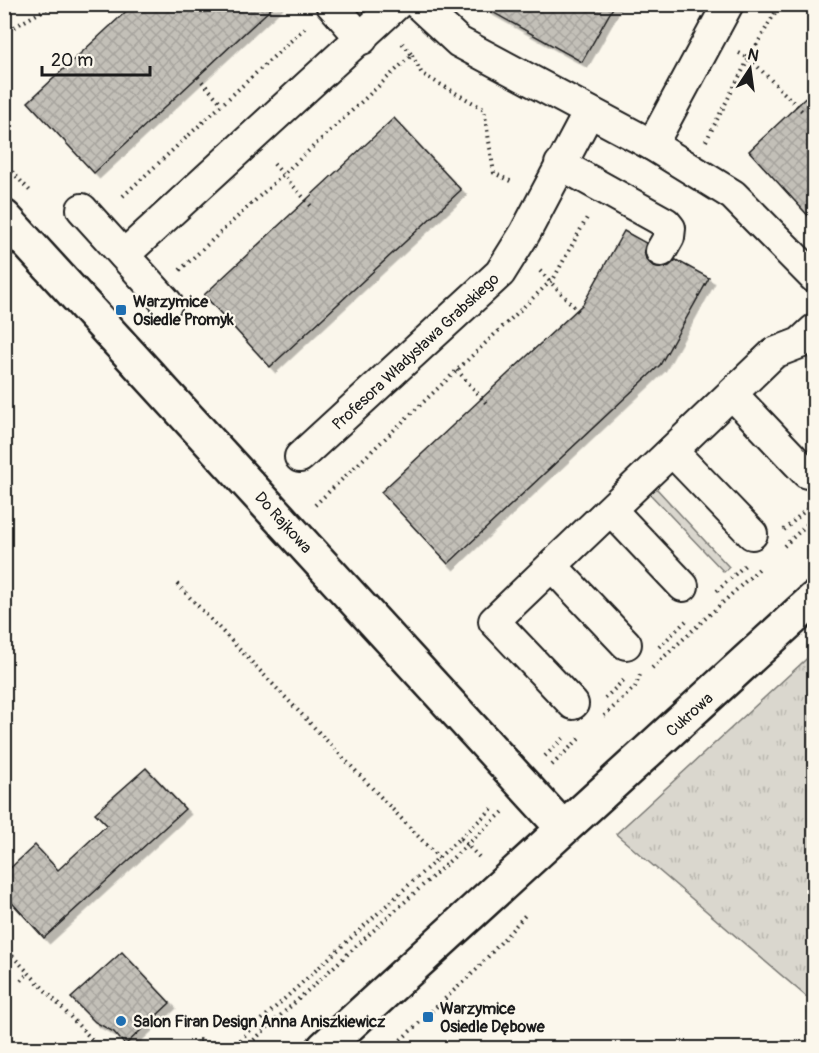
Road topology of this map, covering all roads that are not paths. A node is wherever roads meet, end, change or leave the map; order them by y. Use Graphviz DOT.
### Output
graph roads {
  1 [pos="331,4"];
  2 [pos="418,4"];
  3 [pos="728,4"];
  4 [pos="372,29"];
  5 [pos="589,112"];
  6 [pos="656,137"];
  7 [pos="560,164"];
  8 [pos="82,209"];
  9 [pos="4,217"];
  10 [pos="661,251"];
  11 [pos="124,255"];
  12 [pos="814,277"];
  13 [pos="162,297"];
  14 [pos="810,344"];
  15 [pos="732,394"];
  16 [pos="672,451"];
  17 [pos="300,457"];
  18 [pos="807,473"];
  19 [pos="611,510"];
  20 [pos="752,534"];
  21 [pos="552,566"];
  22 [pos="683,586"];
  23 [pos="814,600"];
  24 [pos="626,644"];
  25 [pos="573,704"];
  26 [pos="563,828"];
  27 [pos="324,1048"];
  1 -- 4 [label="street"];
  2 -- 5 [label="street"];
  3 -- 6 [label="street"];
  4 -- 11 [label="street"];
  5 -- 6 [label="street"];
  5 -- 7 [label="street, Profesora Władysława Grabskiego"];
  6 -- 12 [label="street"];
  7 -- 10 [label="street"];
  7 -- 17 [label="street, Profesora Władysława Grabskiego"];
  8 -- 11 [label="street"];
  9 -- 26 [label="street, Do Rajkowa"];
  11 -- 13 [label="street"];
  14 -- 15 [label="street"];
  15 -- 16 [label="street"];
  15 -- 18 [label="street"];
  16 -- 19 [label="street"];
  16 -- 20 [label="street"];
  19 -- 21 [label="street"];
  19 -- 22 [label="street"];
  21 -- 24 [label="street"];
  21 -- 25 [label="street"];
  23 -- 26 [label="street, Cukrowa"];
  26 -- 27 [label="street, Cukrowa"];
}
